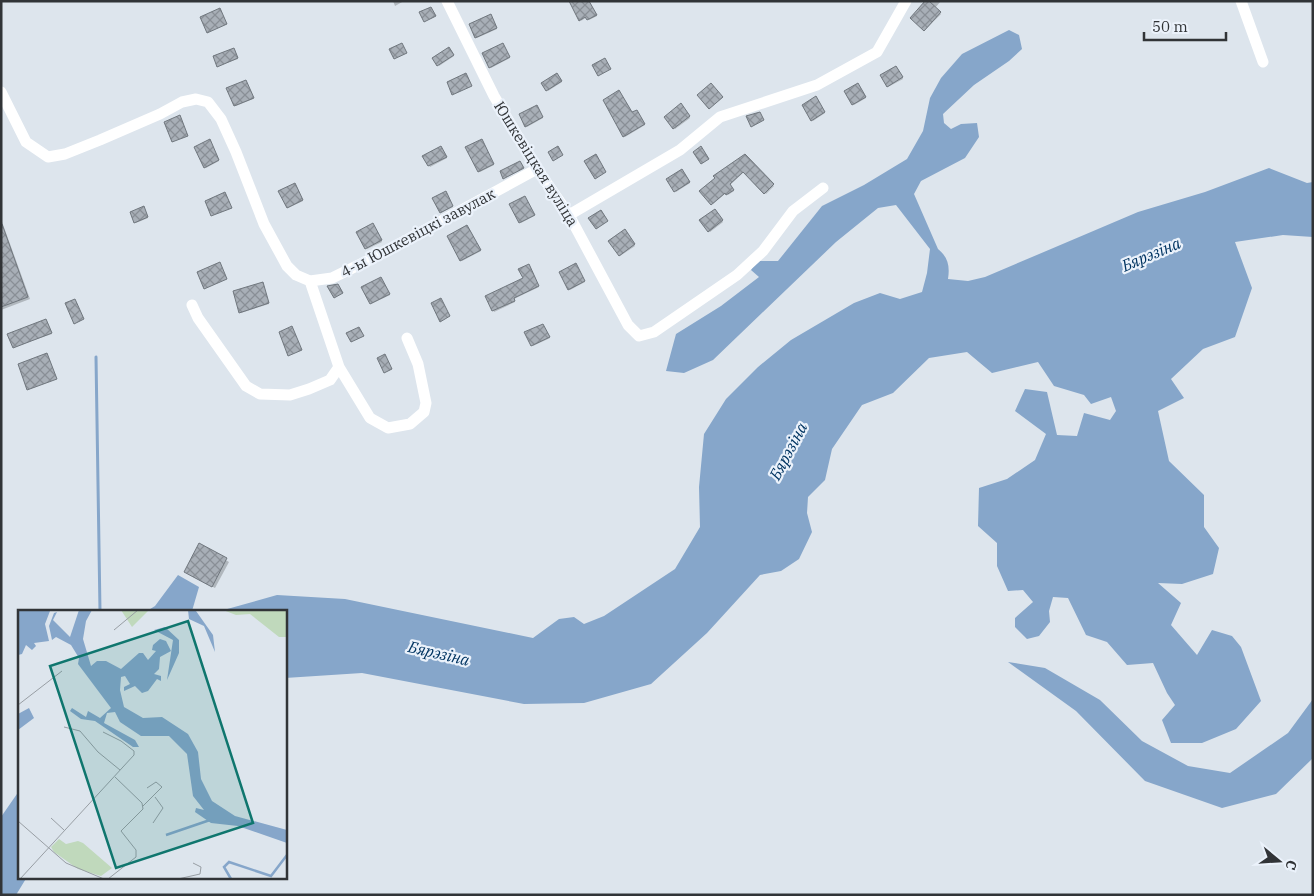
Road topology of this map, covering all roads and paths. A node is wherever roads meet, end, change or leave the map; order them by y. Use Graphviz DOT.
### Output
graph roads {
  1 [pos="447,1"];
  2 [pos="906,1"];
  3 [pos="1241,1"];
  4 [pos="1263,62"];
  5 [pos="1,92"];
  6 [pos="536,169"];
  7 [pos="823,188"];
  8 [pos="569,215"];
  9 [pos="310,281"];
  10 [pos="192,305"];
  11 [pos="407,338"];
  12 [pos="339,367"];
  1 -- 6 [label="street, Юшкевіцкая вуліца"];
  2 -- 8 [label="street"];
  3 -- 4 [label="street"];
  5 -- 9 [label="street"];
  6 -- 8 [label="street, Юшкевіцкая вуліца"];
  6 -- 9 [label="street, 4-ы Юшкевіцкі завулак"];
  7 -- 8 [label="street, Юшкевіцкая вуліца"];
  9 -- 12 [label="street"];
  10 -- 12 [label="street"];
  11 -- 12 [label="street"];
}
